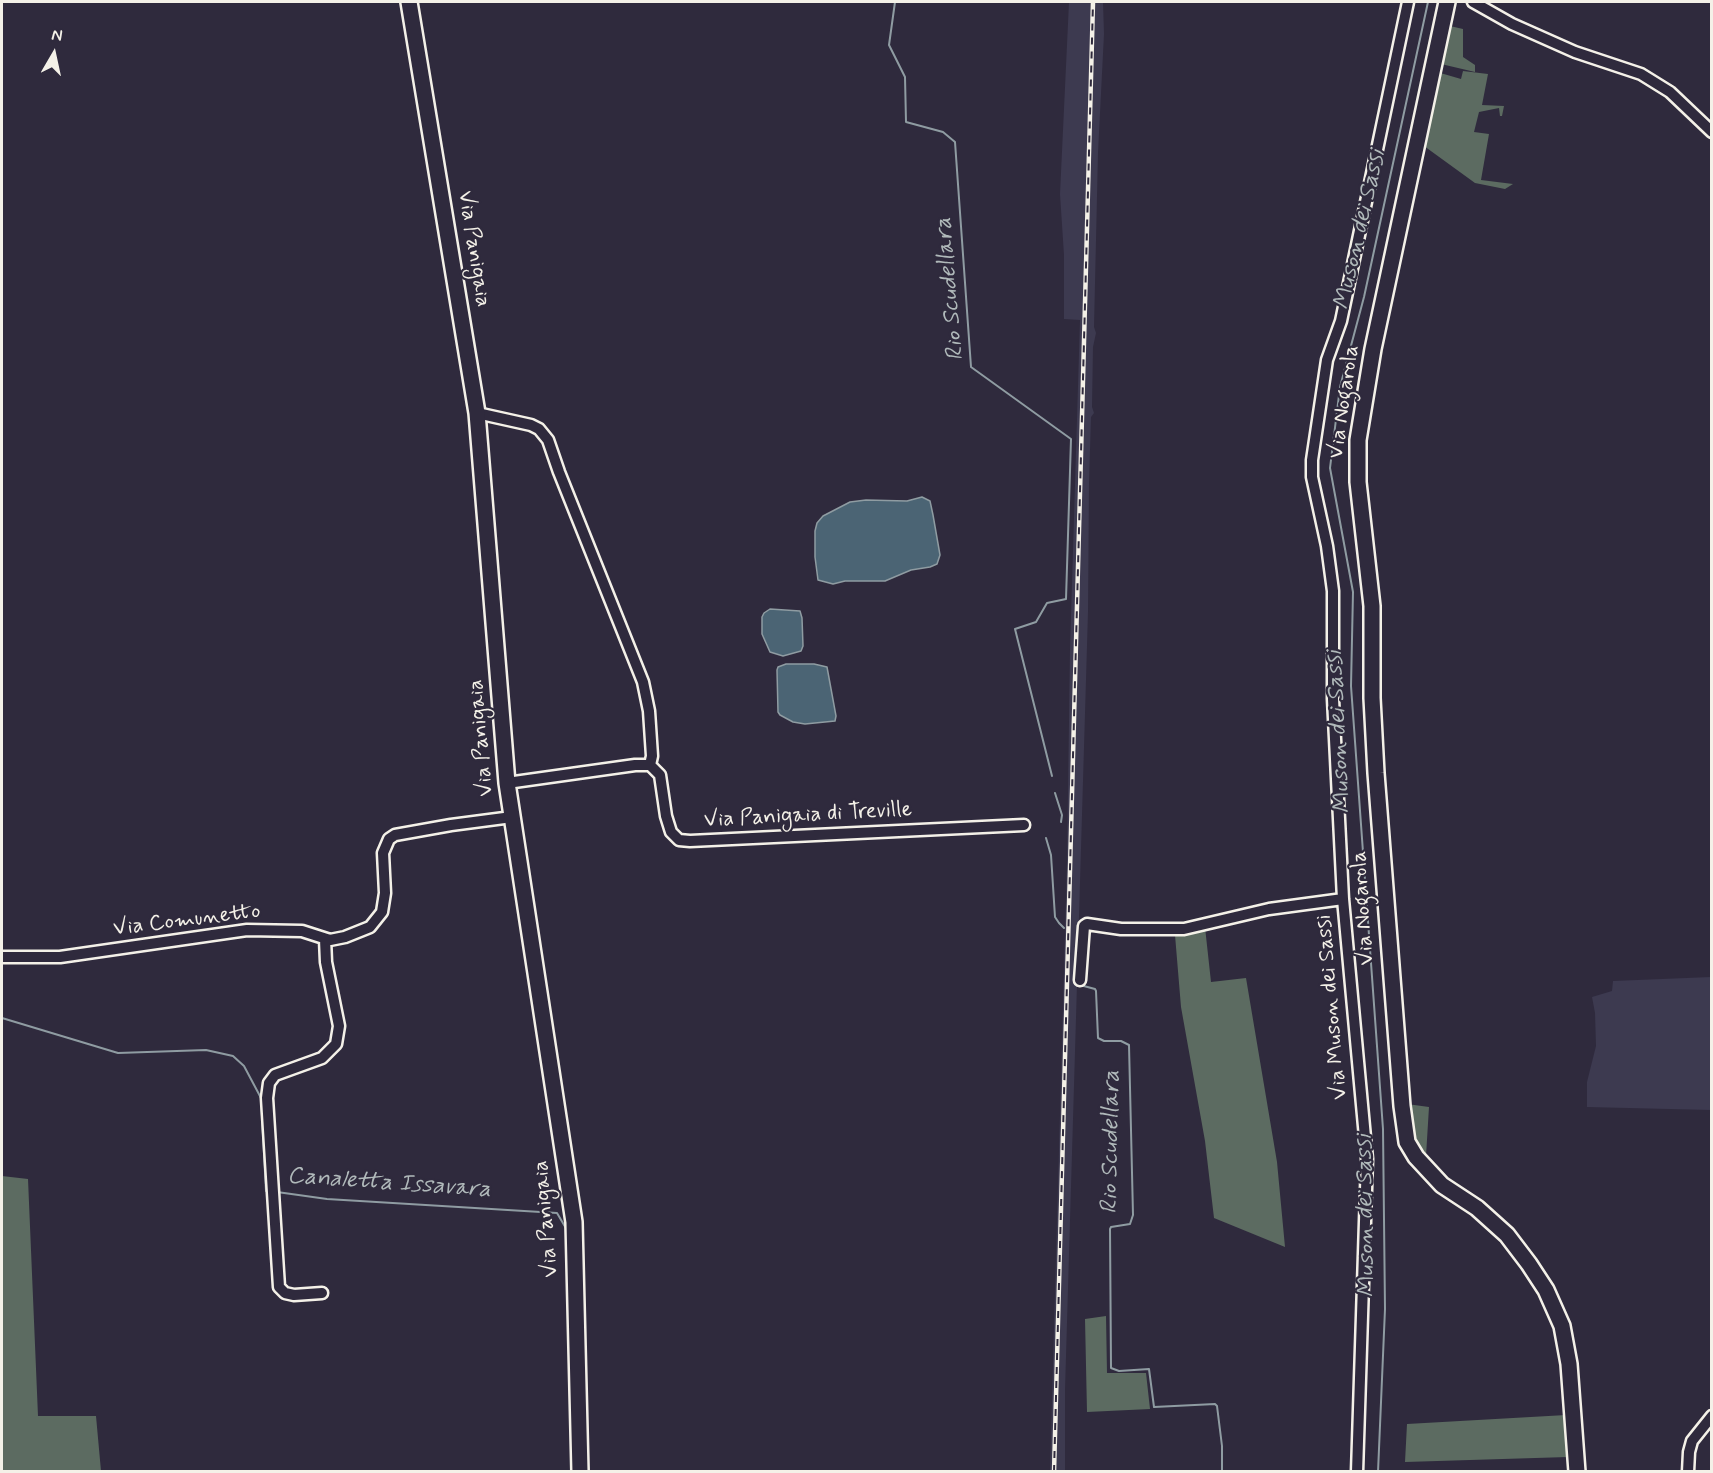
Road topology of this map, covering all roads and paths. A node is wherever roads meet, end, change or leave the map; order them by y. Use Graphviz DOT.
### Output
graph roads {
  1 [pos="409,2"];
  2 [pos="1408,2"];
  3 [pos="1447,2"];
  4 [pos="1473,2"];
  5 [pos="1712,132"];
  6 [pos="477,413"];
  7 [pos="650,765"];
  8 [pos="507,783"];
  9 [pos="512,817"];
  10 [pos="1024,825"];
  11 [pos="1343,899"];
  12 [pos="325,939"];
  13 [pos="2,957"];
  14 [pos="1080,980"];
  15 [pos="322,1293"];
  16 [pos="1712,1416"];
  17 [pos="580,1472"];
  18 [pos="1356,1472"];
  19 [pos="1577,1472"];
  20 [pos="1688,1472"];
  1 -- 6 [label="street, Via Panigaia"];
  2 -- 11 [label="street, Via Muson dei Sassi"];
  3 -- 19 [label="street, Via Nogarola"];
  4 -- 5 [label="street"];
  6 -- 7 [label="street, Via Panigaia di Treville"];
  6 -- 8 [label="street, Via Panigaia"];
  7 -- 8 [label="street"];
  7 -- 10 [label="street, Via Panigaia di Treville"];
  8 -- 9 [label="street, Via Panigaia"];
  9 -- 12 [label="street, Via Comunetto"];
  9 -- 17 [label="street, Via Panigaia"];
  11 -- 14 [label="street, Via Muson dei Sassi"];
  11 -- 18 [label="street, Via Muson dei Sassi"];
  12 -- 13 [label="street, Via Comunetto"];
  12 -- 15 [label="street"];
  16 -- 20 [label="street"];
}
